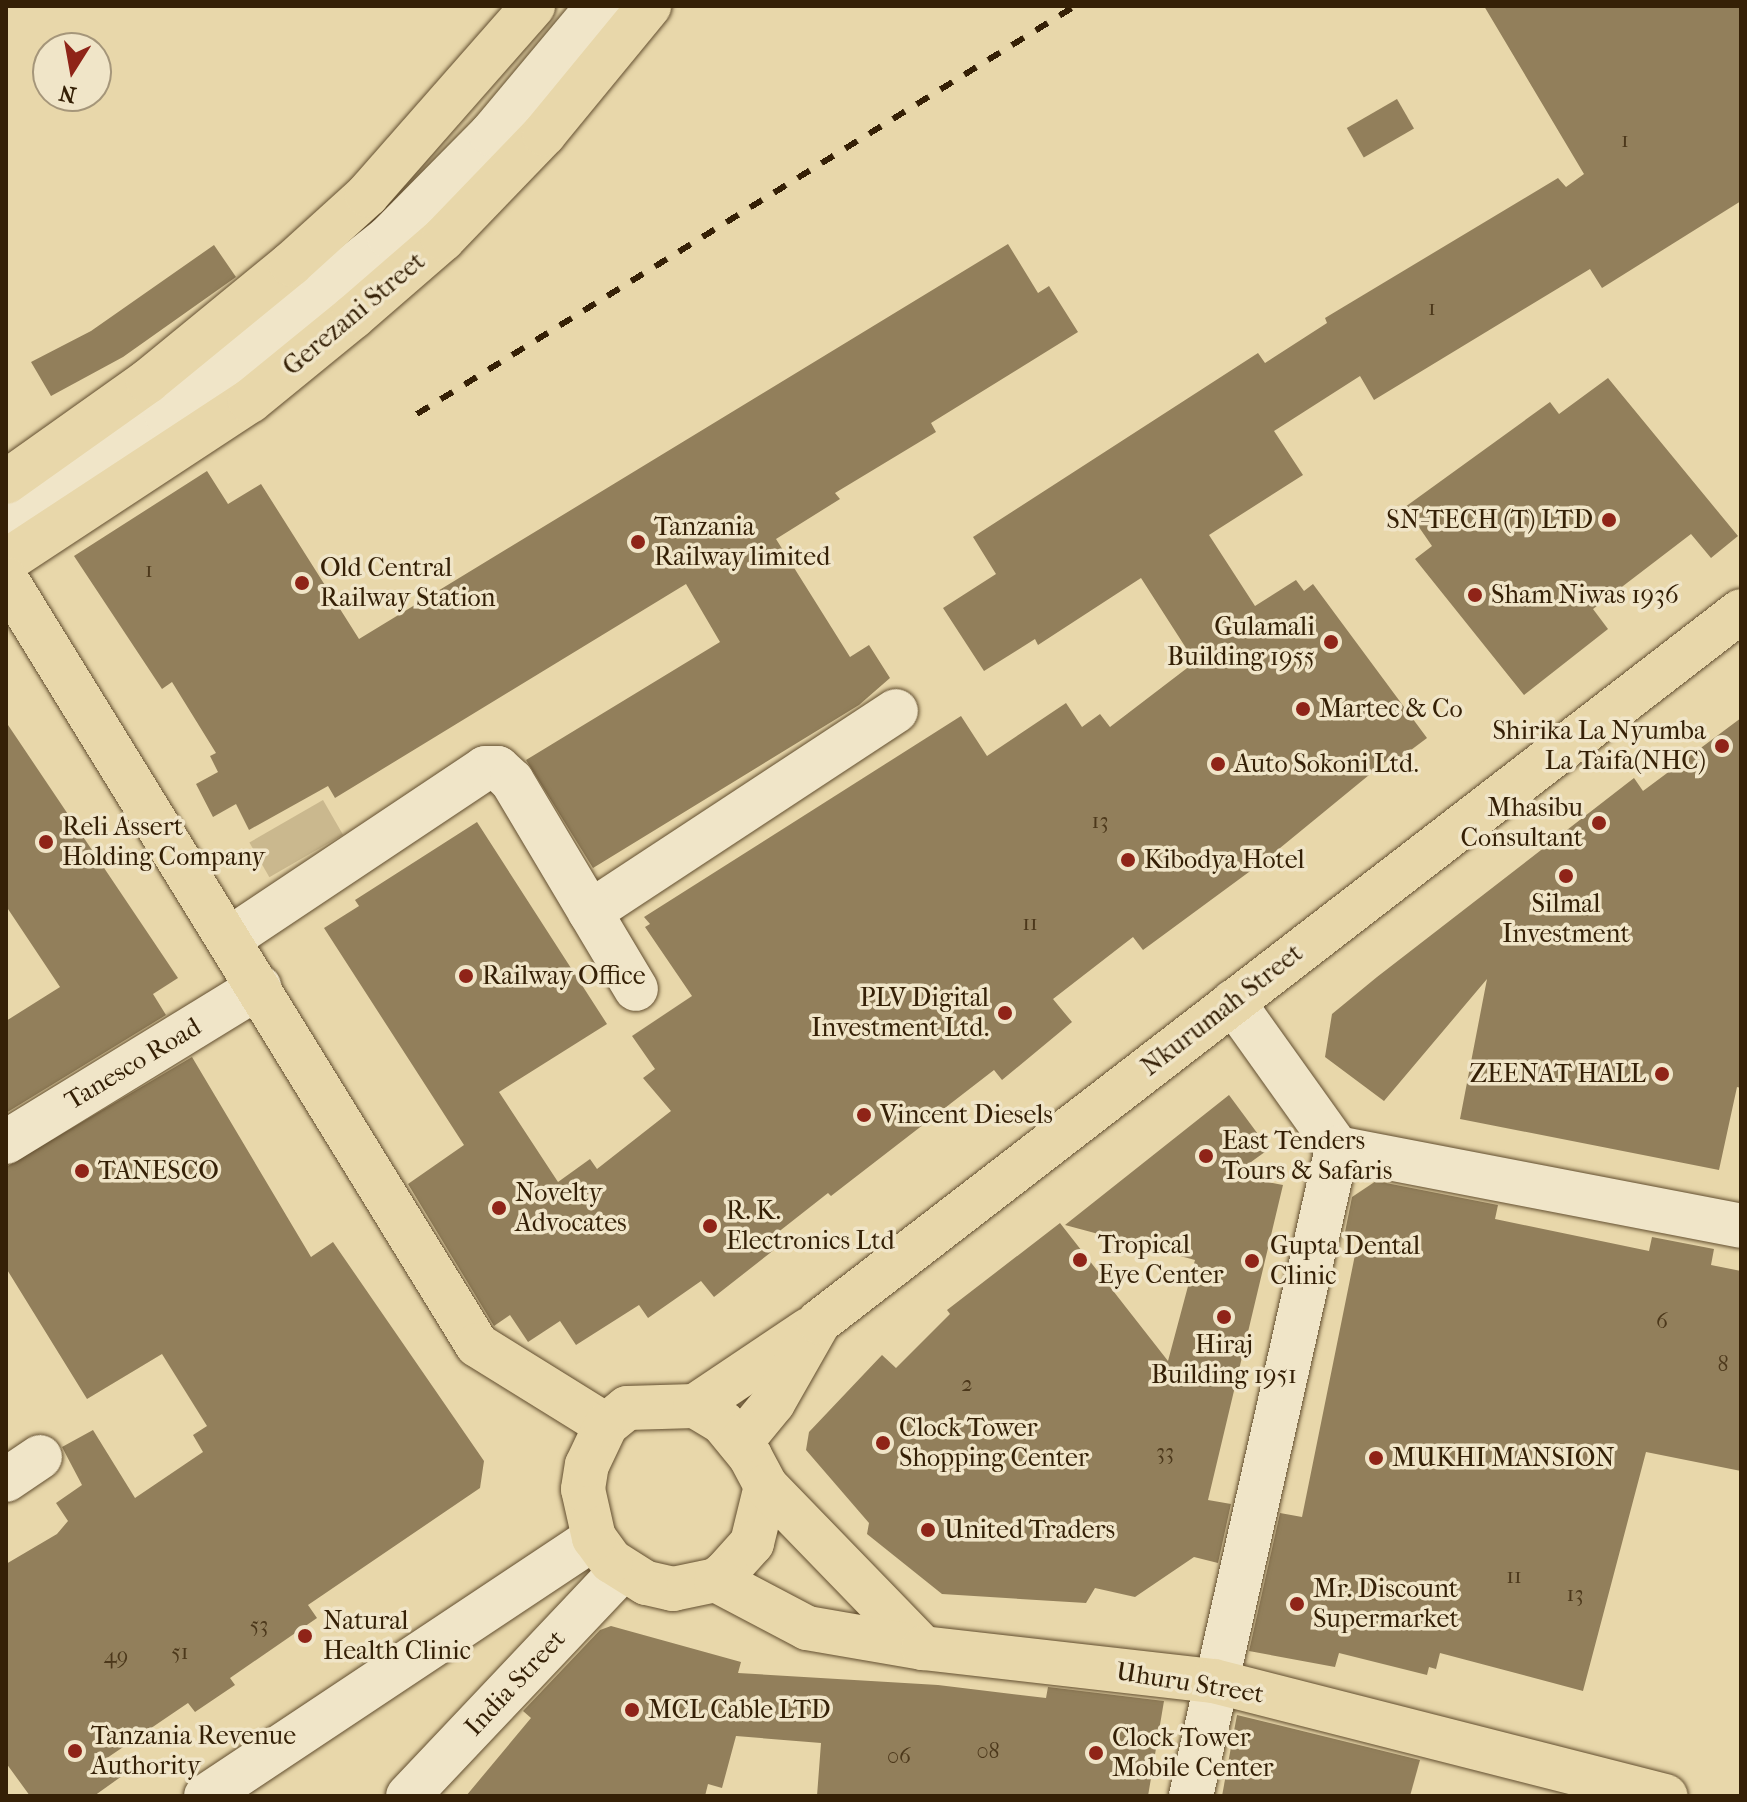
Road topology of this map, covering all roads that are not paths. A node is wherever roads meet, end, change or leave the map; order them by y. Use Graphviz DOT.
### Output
graph roads {
  1 [pos="533,6"];
  2 [pos="598,6"];
  3 [pos="649,6"];
  4 [pos="6,482"];
  5 [pos="6,524"];
  6 [pos="6,561"];
  7 [pos="6,579"];
  8 [pos="1741,611"];
  9 [pos="896,711"];
  10 [pos="590,912"];
  11 [pos="229,939"];
  12 [pos="259,987"];
  13 [pos="636,989"];
  14 [pos="1233,1002"];
  15 [pos="6,1142"];
  16 [pos="1337,1148"];
  17 [pos="1741,1226"];
  18 [pos="819,1322"];
  19 [pos="695,1406"];
  20 [pos="606,1425"];
  21 [pos="740,1443"];
  22 [pos="766,1486"];
  23 [pos="594,1538"];
  24 [pos="622,1570"];
  25 [pos="716,1580"];
  26 [pos="923,1648"];
  27 [pos="1214,1681"];
  28 [pos="206,1796"];
  29 [pos="408,1796"];
  30 [pos="1191,1796"];
  31 [pos="1666,1796"];
  1 -- 4 [label="main road"];
  2 -- 5 [label="street"];
  3 -- 6 [label="main road, Gerezani Street"];
  7 -- 11 [label="main road"];
  8 -- 14 [label="main road, Nkurumah Street"];
  9 -- 10 [label="street"];
  10 -- 11 [label="street"];
  10 -- 13 [label="street"];
  11 -- 12 [label="main road"];
  12 -- 15 [label="street, Tanesco Road"];
  12 -- 20 [label="main road"];
  14 -- 16 [label="street"];
  14 -- 18 [label="main road, Nkurumah Street"];
  16 -- 17 [label="street"];
  16 -- 27 [label="street"];
  18 -- 19 [label="main road"];
  18 -- 21 [label="main road, Nkurumah Street"];
  19 -- 20 [label="main road"];
  19 -- 21 [label="main road"];
  20 -- 23 [label="main road"];
  21 -- 22 [label="main road"];
  22 -- 25 [label="main road"];
  22 -- 26 [label="main road"];
  23 -- 24 [label="main road"];
  23 -- 28 [label="street"];
  24 -- 25 [label="main road"];
  24 -- 29 [label="street, India Street"];
  25 -- 26 [label="main road, Uhuru Street"];
  26 -- 27 [label="main road, Uhuru Street"];
  27 -- 30 [label="street"];
  27 -- 31 [label="main road, Uhuru Street"];
}
